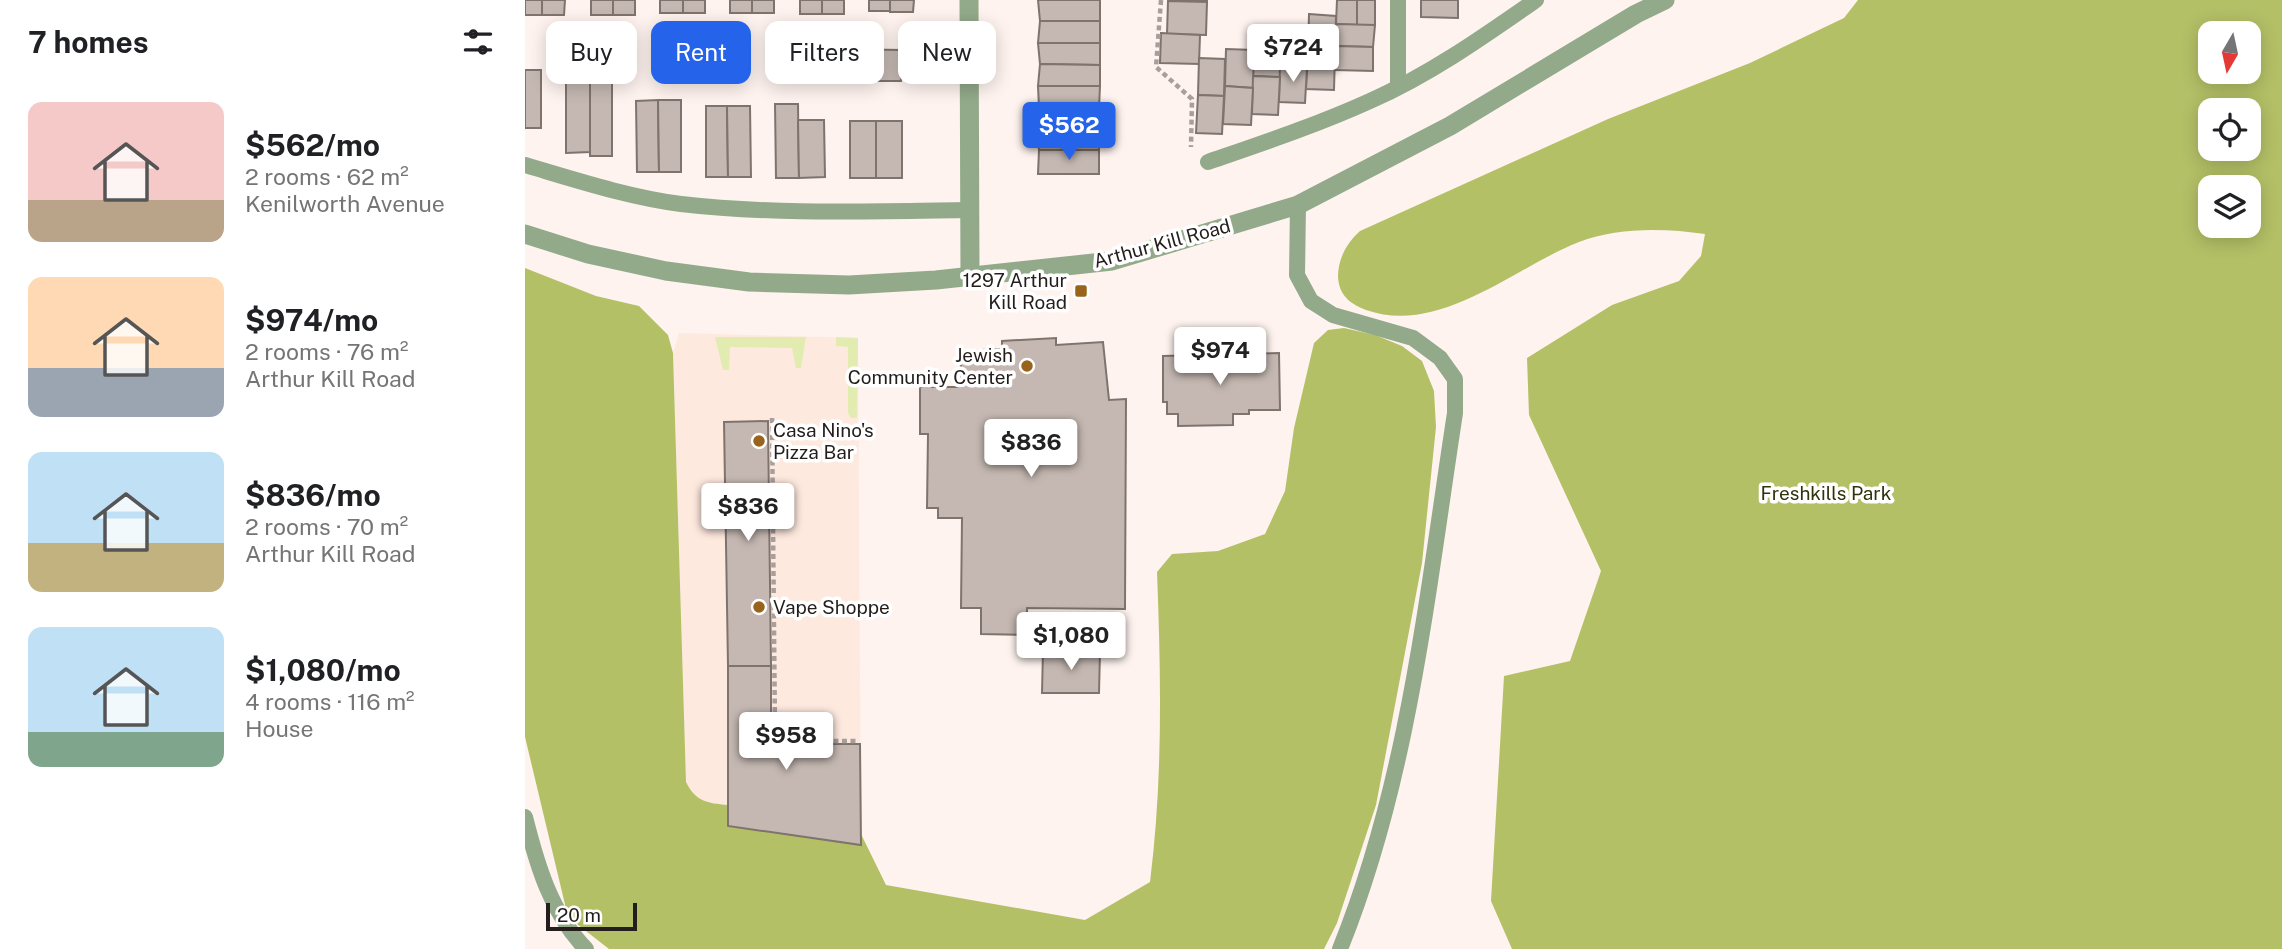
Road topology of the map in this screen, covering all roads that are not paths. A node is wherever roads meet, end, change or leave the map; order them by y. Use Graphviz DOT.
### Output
graph roads {
  1 [pos="969,0"];
  2 [pos="1398,0"];
  3 [pos="1536,0"];
  4 [pos="1665,0"];
  5 [pos="1398,86"];
  6 [pos="1208,162"];
  7 [pos="525,165"];
  8 [pos="1298,205"];
  9 [pos="969,210"];
  10 [pos="525,234"];
  11 [pos="970,276"];
  12 [pos="525,817"];
  13 [pos="586,949"];
  14 [pos="1340,949"];
  1 -- 9 [label="street"];
  2 -- 5 [label="lane"];
  3 -- 5 [label="lane"];
  4 -- 8 [label="street, Arthur Kill Road"];
  5 -- 6 [label="lane"];
  7 -- 9 [label="lane"];
  8 -- 11 [label="street, Arthur Kill Road"];
  8 -- 14 [label="lane"];
  9 -- 11 [label="street"];
  10 -- 11 [label="street, Arthur Kill Road"];
  12 -- 13 [label="lane"];
}
